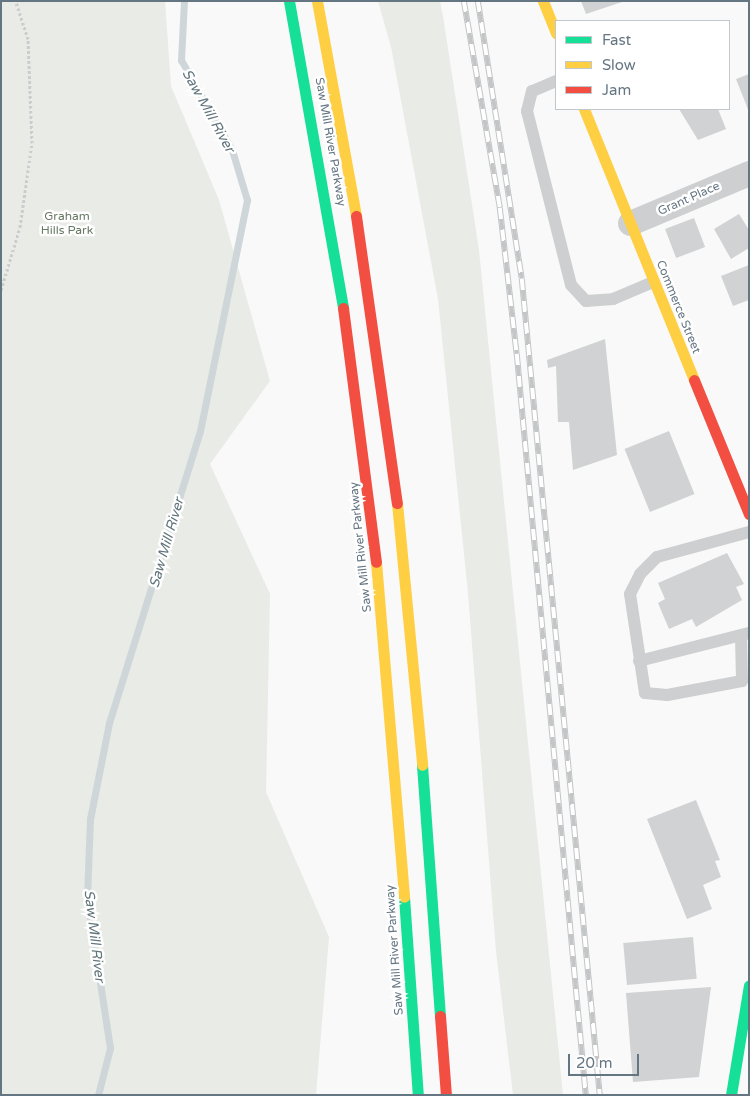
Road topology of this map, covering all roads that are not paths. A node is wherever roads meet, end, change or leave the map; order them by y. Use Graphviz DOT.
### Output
graph roads {
  1 [pos="289,1"];
  2 [pos="317,1"];
  3 [pos="543,1"];
  4 [pos="555,31"];
  5 [pos="555,81"];
  6 [pos="584,110"];
  7 [pos="749,173"];
  8 [pos="630,223"];
  9 [pos="653,282"];
  10 [pos="741,470"];
  11 [pos="749,514"];
  12 [pos="749,532"];
  13 [pos="745,634"];
  14 [pos="639,661"];
  15 [pos="749,985"];
  16 [pos="743,1052"];
  17 [pos="418,1095"];
  18 [pos="446,1095"];
  19 [pos="731,1095"];
  1 -- 17 [label="main road, Saw Mill River Parkway"];
  2 -- 18 [label="main road, Saw Mill River Parkway"];
  3 -- 4 [label="main road"];
  5 -- 9 [label="lane"];
  6 -- 8 [label="main road, Commerce Street"];
  7 -- 8 [label="street, Grant Place"];
  8 -- 9 [label="main road, Commerce Street"];
  9 -- 10 [label="main road, Commerce Street"];
  10 -- 11 [label="main road, Commerce Street"];
  12 -- 14 [label="lane"];
  13 -- 14 [label="lane"];
  13 -- 14 [label="lane"];
  15 -- 16 [label="main road"];
  16 -- 19 [label="main road"];
}
